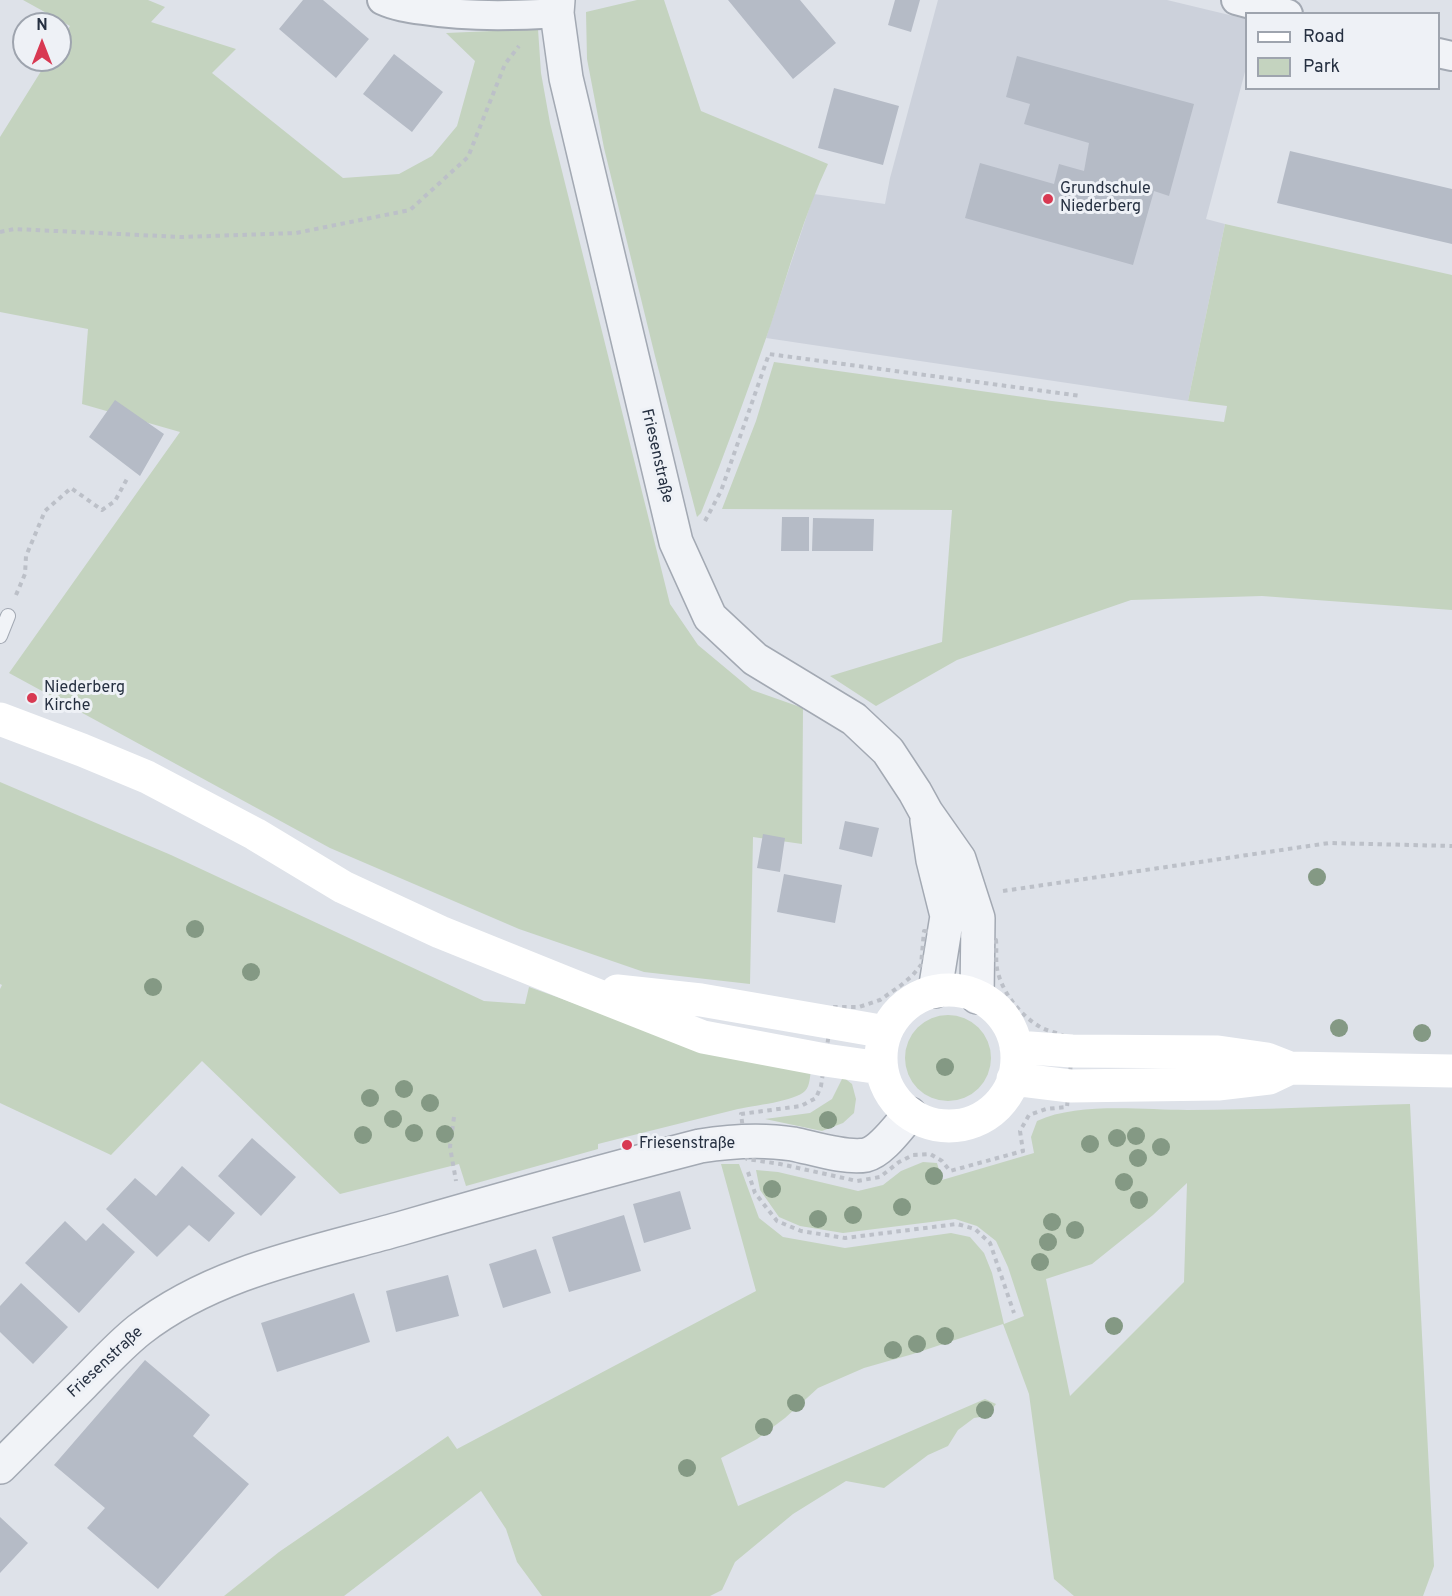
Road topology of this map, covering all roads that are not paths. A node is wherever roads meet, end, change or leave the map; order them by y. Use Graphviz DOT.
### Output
graph roads {
  1 [pos="382,0"];
  2 [pos="1236,0"];
  3 [pos="557,6"];
  4 [pos="1281,12"];
  5 [pos="8,616"];
  6 [pos="0,636"];
  7 [pos="0,719"];
  8 [pos="926,812"];
  9 [pos="574,986"];
  10 [pos="935,991"];
  11 [pos="977,997"];
  12 [pos="886,1032"];
  13 [pos="1015,1063"];
  14 [pos="881,1068"];
  15 [pos="1452,1071"];
  16 [pos="910,1114"];
  17 [pos="0,1467"];
  1 -- 3 [label="street"];
  2 -- 4 [label="street"];
  3 -- 8 [label="street, Friesenstraße"];
  5 -- 6 [label="lane"];
  7 -- 9 [label="main road"];
  8 -- 10 [label="street, Friesenstraße"];
  8 -- 11 [label="street, Friesenstraße"];
  9 -- 12 [label="main road"];
  9 -- 14 [label="main road"];
  10 -- 11 [label="main road"];
  10 -- 12 [label="main road"];
  11 -- 13 [label="main road"];
  12 -- 14 [label="main road"];
  13 -- 15 [label="main road"];
  13 -- 16 [label="main road"];
  14 -- 16 [label="main road"];
  16 -- 17 [label="street, Friesenstraße"];
}
